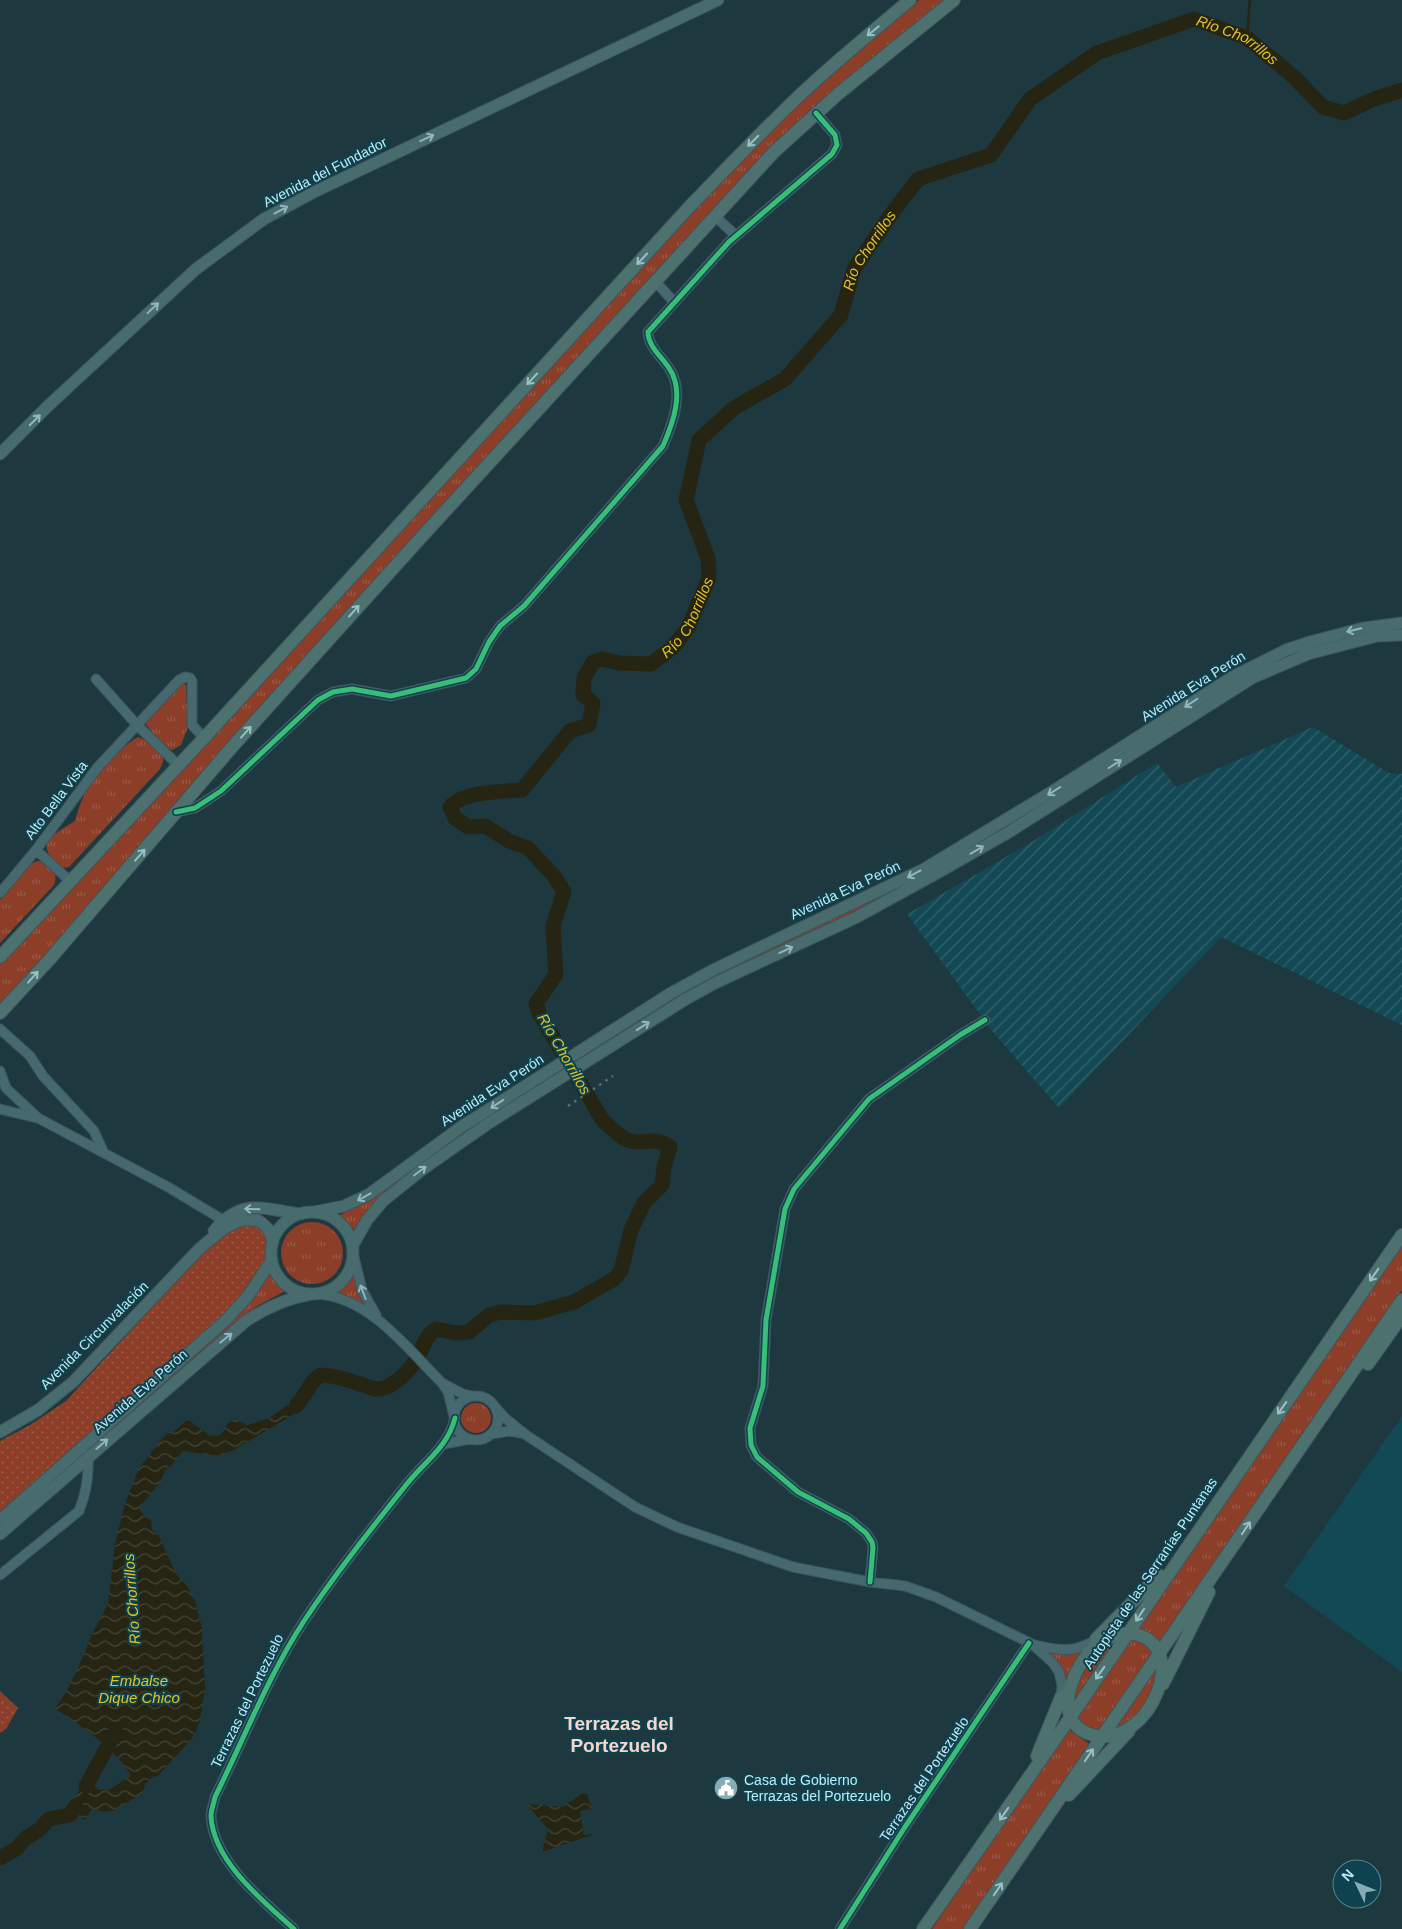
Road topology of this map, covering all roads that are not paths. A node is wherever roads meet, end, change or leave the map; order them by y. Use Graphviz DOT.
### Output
graph roads {
  1 [pos="718,0"];
  2 [pos="910,0"];
  3 [pos="954,0"];
  4 [pos="816,113"];
  5 [pos="715,216"];
  6 [pos="736,236"];
  7 [pos="654,281"];
  8 [pos="674,302"];
  9 [pos="0,454"];
  10 [pos="1402,623"];
  11 [pos="1402,635"];
  12 [pos="96,679"];
  13 [pos="137,725"];
  14 [pos="204,738"];
  15 [pos="178,765"];
  16 [pos="176,812"];
  17 [pos="36,850"];
  18 [pos="70,881"];
  19 [pos="0,893"];
  20 [pos="0,957"];
  21 [pos="0,1014"];
  22 [pos="985,1020"];
  23 [pos="0,1030"];
  24 [pos="0,1070"];
  25 [pos="0,1109"];
  26 [pos="38,1118"];
  27 [pos="104,1153"];
  28 [pos="314,1212"];
  29 [pos="301,1214"];
  30 [pos="223,1220"];
  31 [pos="1402,1235"];
  32 [pos="273,1242"];
  33 [pos="200,1248"];
  34 [pos="353,1249"];
  35 [pos="272,1260"];
  36 [pos="315,1294"];
  37 [pos="1402,1300"];
  38 [pos="1402,1316"];
  39 [pos="384,1325"];
  40 [pos="442,1383"];
  41 [pos="472,1396"];
  42 [pos="495,1407"];
  43 [pos="1326,1411"];
  44 [pos="455,1417"];
  45 [pos="0,1432"];
  46 [pos="491,1434"];
  47 [pos="526,1435"];
  48 [pos="470,1439"];
  49 [pos="444,1444"];
  50 [pos="88,1456"];
  51 [pos="0,1520"];
  52 [pos="0,1534"];
  53 [pos="1186,1546"];
  54 [pos="1226,1557"];
  55 [pos="0,1574"];
  56 [pos="870,1582"];
  57 [pos="1128,1633"];
  58 [pos="1097,1642"];
  59 [pos="1030,1643"];
  60 [pos="1159,1655"];
  61 [pos="1156,1697"];
  62 [pos="1064,1698"];
  63 [pos="1071,1715"];
  64 [pos="1139,1720"];
  65 [pos="1102,1736"];
  66 [pos="1019,1792"];
  67 [pos="1045,1820"];
  68 [pos="294,1929"];
  69 [pos="840,1929"];
  70 [pos="923,1929"];
  71 [pos="970,1929"];
  9 -- 1 [label="main road, Avenida del Fundador, one-way"];
  2 -- 14 [label="highway, one-way"];
  3 -- 4 [label="highway"];
  4 -- 5 [label="highway"];
  4 -- 6 [label="street"];
  5 -- 6 [label="street"];
  5 -- 7 [label="highway"];
  6 -- 8 [label="street"];
  7 -- 8 [label="street"];
  16 -- 7 [label="highway, one-way"];
  8 -- 16 [label="street"];
  10 -- 28 [label="main road, Avenida Eva Perón, one-way"];
  34 -- 11 [label="main road, Avenida Eva Perón, one-way"];
  12 -- 13 [label="street"];
  13 -- 14 [label="street, Alto Bella Vista"];
  13 -- 15 [label="street"];
  13 -- 17 [label="street, Alto Bella Vista"];
  14 -- 15 [label="highway"];
  15 -- 18 [label="highway"];
  21 -- 16 [label="highway, one-way"];
  17 -- 18 [label="street"];
  17 -- 19 [label="street, Alto Bella Vista"];
  18 -- 20 [label="highway"];
  22 -- 56 [label="street"];
  23 -- 27 [label="street"];
  24 -- 26 [label="street"];
  25 -- 26 [label="street"];
  26 -- 27 [label="street"];
  27 -- 30 [label="street"];
  28 -- 29 [label="main road"];
  28 -- 34 [label="main road"];
  29 -- 30 [label="main road, Avenida Circunvalación, one-way"];
  29 -- 32 [label="main road"];
  30 -- 33 [label="main road, Avenida Circunvalación"];
  31 -- 53 [label="highway, Autopista de las Serranías Puntanas, one-way"];
  32 -- 33 [label="main road, Avenida Circunvalación"];
  32 -- 35 [label="main road"];
  33 -- 45 [label="main road, Avenida Circunvalación"];
  34 -- 36 [label="main road"];
  39 -- 34 [label="street, one-way"];
  35 -- 36 [label="main road"];
  35 -- 51 [label="main road, Avenida Eva Perón"];
  36 -- 39 [label="street"];
  50 -- 36 [label="main road, Avenida Eva Perón, one-way"];
  37 -- 43 [label="highway"];
  38 -- 43 [label="highway"];
  39 -- 40 [label="street"];
  40 -- 41 [label="street"];
  40 -- 44 [label="street"];
  41 -- 42 [label="street"];
  41 -- 44 [label="street, Terrazas del Portezuelo"];
  42 -- 46 [label="street"];
  42 -- 47 [label="street"];
  54 -- 43 [label="highway, one-way"];
  44 -- 48 [label="street"];
  44 -- 49 [label="street, Terrazas del Portezuelo"];
  46 -- 47 [label="street"];
  46 -- 48 [label="street"];
  47 -- 56 [label="street"];
  48 -- 49 [label="street"];
  49 -- 68 [label="street, Terrazas del Portezuelo"];
  50 -- 52 [label="main road, Avenida Eva Perón"];
  50 -- 55 [label="street"];
  53 -- 57 [label="highway, Autopista de las Serranías Puntanas, one-way"];
  53 -- 58 [label="highway"];
  54 -- 60 [label="highway"];
  54 -- 61 [label="highway"];
  56 -- 59 [label="street"];
  57 -- 58 [label="highway"];
  57 -- 60 [label="highway"];
  57 -- 63 [label="highway, Autopista de las Serranías Puntanas, one-way"];
  58 -- 59 [label="street"];
  58 -- 62 [label="highway"];
  59 -- 62 [label="street"];
  59 -- 69 [label="street, Terrazas del Portezuelo"];
  60 -- 61 [label="highway"];
  60 -- 65 [label="highway"];
  61 -- 64 [label="highway"];
  62 -- 63 [label="highway"];
  62 -- 66 [label="highway"];
  63 -- 65 [label="highway"];
  63 -- 66 [label="highway, Autopista de las Serranías Puntanas"];
  64 -- 65 [label="highway"];
  64 -- 67 [label="highway"];
  67 -- 65 [label="highway, one-way"];
  66 -- 70 [label="highway, Autopista de las Serranías Puntanas, one-way"];
  71 -- 67 [label="highway, one-way"];
}
